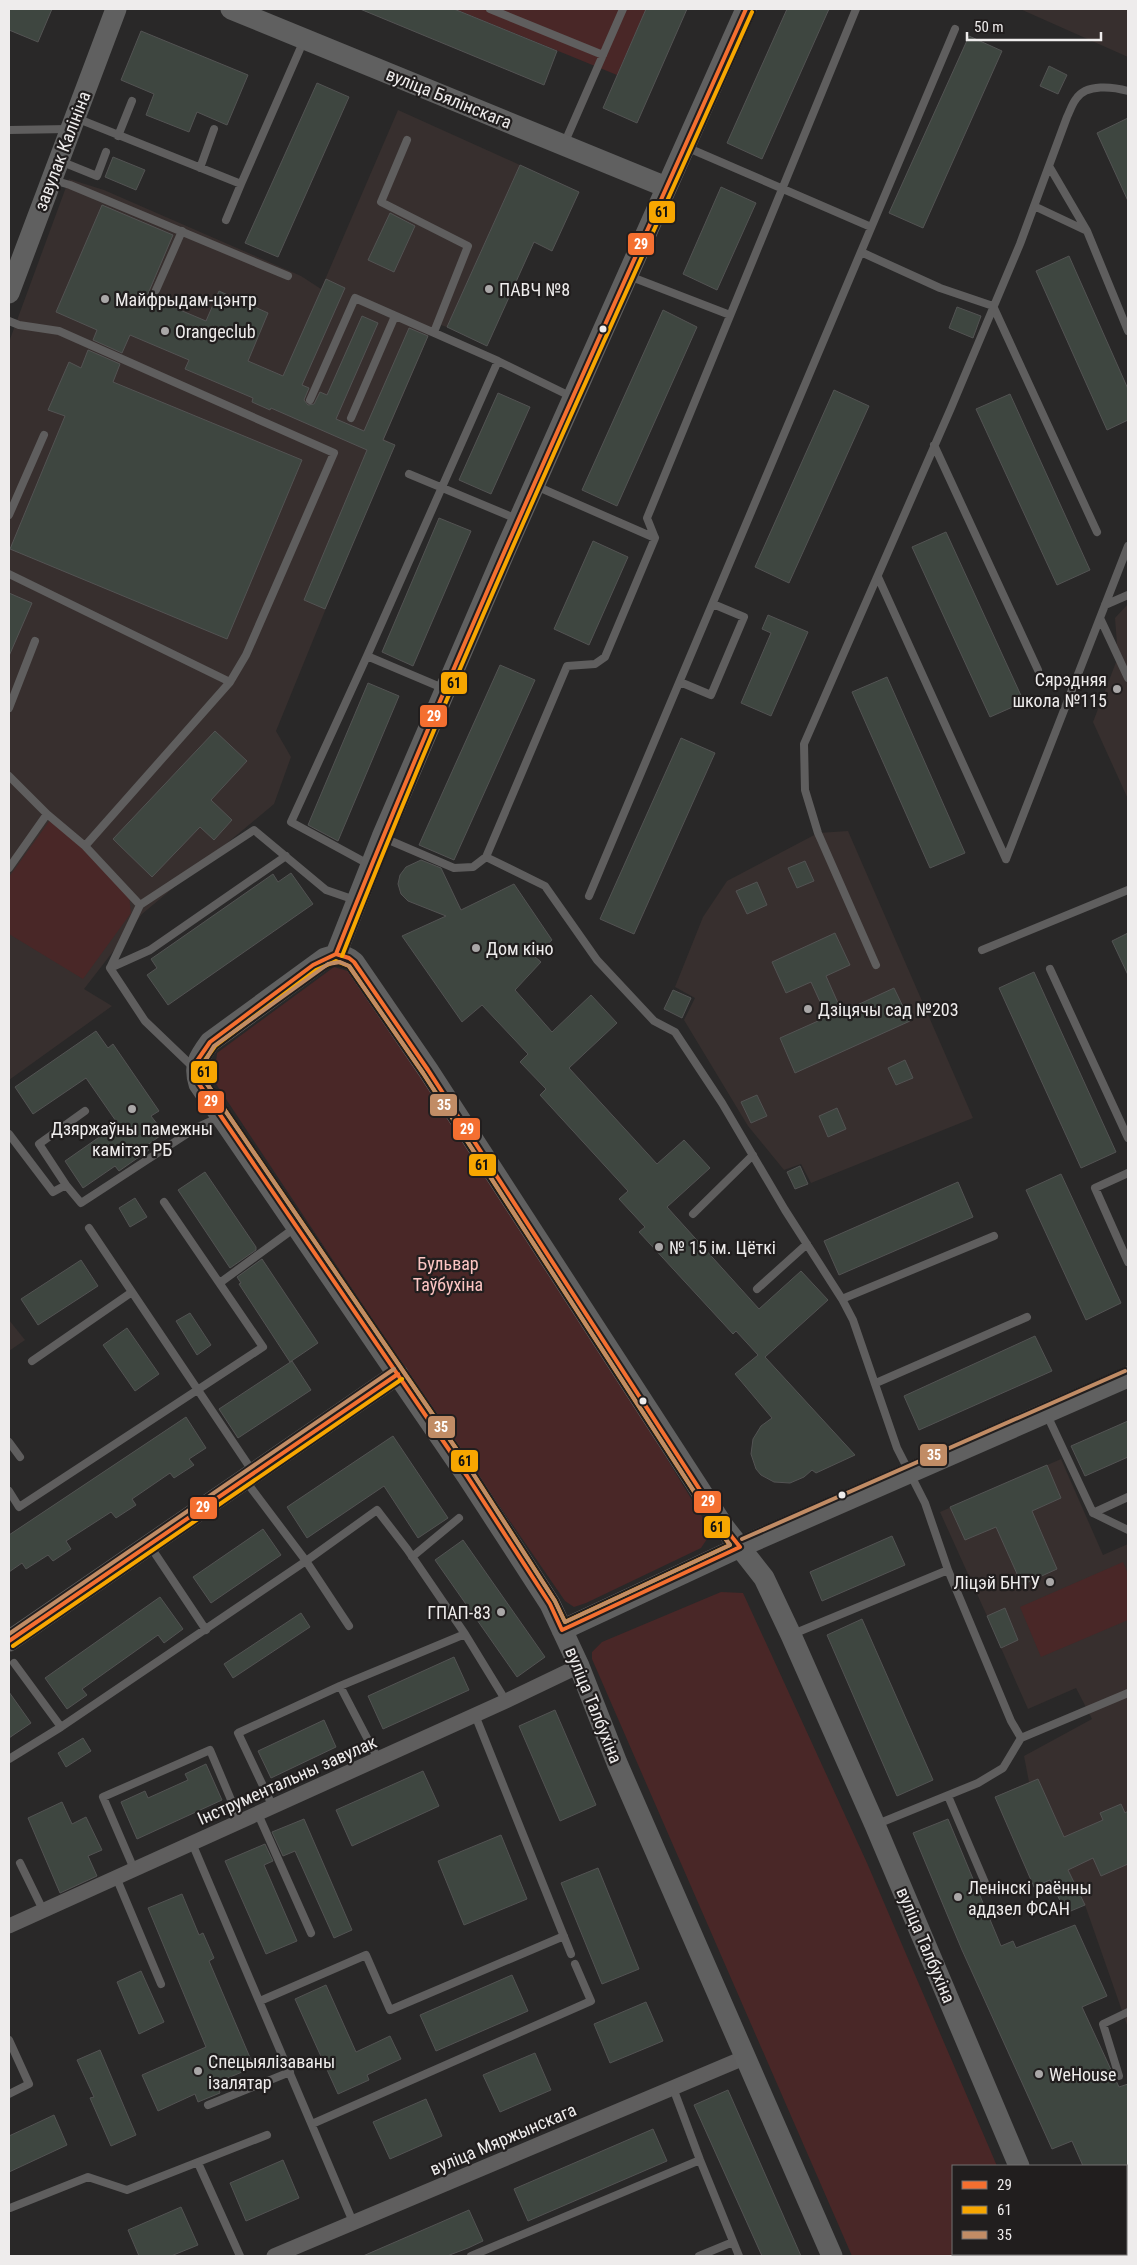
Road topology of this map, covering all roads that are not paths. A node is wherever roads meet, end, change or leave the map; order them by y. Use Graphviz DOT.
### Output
graph roads {
  1 [pos="116,9"];
  2 [pos="231,9"];
  3 [pos="490,9"];
  4 [pos="623,9"];
  5 [pos="746,9"];
  6 [pos="856,9"];
  7 [pos="955,29"];
  8 [pos="304,39"];
  9 [pos="603,55"];
  10 [pos="1128,91"];
  11 [pos="132,101"];
  12 [pos="72,123"];
  13 [pos="214,129"];
  14 [pos="9,130"];
  15 [pos="118,136"];
  16 [pos="407,140"];
  17 [pos="564,144"];
  18 [pos="684,146"];
  19 [pos="106,152"];
  20 [pos="1049,166"];
  21 [pos="200,168"];
  22 [pos="54,170"];
  23 [pos="241,184"];
  24 [pos="666,187"];
  25 [pos="781,190"];
  26 [pos="1034,206"];
  27 [pos="226,220"];
  28 [pos="871,227"];
  29 [pos="182,231"];
  30 [pos="1087,231"];
  31 [pos="861,252"];
  32 [pos="288,276"];
  33 [pos="627,276"];
  34 [pos="156,290"];
  35 [pos="9,293"];
  36 [pos="993,306"];
  37 [pos="730,315"];
  38 [pos="395,316"];
  39 [pos="9,321"];
  40 [pos="1128,331"];
  41 [pos="434,332"];
  42 [pos="498,361"];
  43 [pos="574,398"];
  44 [pos="310,400"];
  45 [pos="351,418"];
  46 [pos="44,435"];
  47 [pos="934,445"];
  48 [pos="409,474"];
  49 [pos="534,485"];
  50 [pos="441,488"];
  51 [pos="9,515"];
  52 [pos="519,520"];
  53 [pos="1097,532"];
  54 [pos="655,538"];
  55 [pos="1128,546"];
  56 [pos="9,574"];
  57 [pos="878,577"];
  58 [pos="1128,595"];
  59 [pos="713,604"];
  60 [pos="1105,605"];
  61 [pos="1100,618"];
  62 [pos="35,641"];
  63 [pos="367,656"];
  64 [pos="1038,670"];
  65 [pos="1128,678"];
  66 [pos="230,682"];
  67 [pos="680,682"];
  68 [pos="447,690"];
  69 [pos="9,708"];
  70 [pos="9,776"];
  71 [pos="47,814"];
  72 [pos="382,837"];
  73 [pos="85,846"];
  74 [pos="286,856"];
  75 [pos="486,857"];
  76 [pos="370,865"];
  77 [pos="9,868"];
  78 [pos="1128,890"];
  79 [pos="589,896"];
  80 [pos="357,901"];
  81 [pos="140,905"];
  82 [pos="982,950"];
  83 [pos="336,954"];
  84 [pos="876,965"];
  85 [pos="110,968"];
  86 [pos="1050,969"];
  87 [pos="196,1070"];
  88 [pos="85,1111"];
  89 [pos="222,1117"];
  90 [pos="9,1134"];
  91 [pos="1128,1138"];
  92 [pos="753,1155"];
  93 [pos="1128,1173"];
  94 [pos="66,1185"];
  95 [pos="164,1202"];
  96 [pos="693,1214"];
  97 [pos="296,1227"];
  98 [pos="89,1228"];
  99 [pos="994,1236"];
  100 [pos="807,1244"];
  101 [pos="1128,1262"];
  102 [pos="221,1282"];
  103 [pos="757,1289"];
  104 [pos="132,1292"];
  105 [pos="842,1299"];
  106 [pos="1027,1317"];
  107 [pos="32,1361"];
  108 [pos="398,1374"];
  109 [pos="1128,1377"];
  110 [pos="876,1383"];
  111 [pos="198,1390"];
  112 [pos="1046,1413"];
  113 [pos="9,1442"];
  114 [pos="20,1457"];
  115 [pos="911,1472"];
  116 [pos="249,1476"];
  117 [pos="9,1491"];
  118 [pos="1128,1497"];
  119 [pos="1093,1513"];
  120 [pos="459,1518"];
  121 [pos="1128,1530"];
  122 [pos="149,1544"];
  123 [pos="740,1547"];
  124 [pos="412,1557"];
  125 [pos="306,1560"];
  126 [pos="948,1570"];
  127 [pos="349,1626"];
  128 [pos="206,1630"];
  129 [pos="562,1630"];
  130 [pos="465,1634"];
  131 [pos="790,1635"];
  132 [pos="9,1641"];
  133 [pos="14,1663"];
  134 [pos="579,1666"];
  135 [pos="340,1686"];
  136 [pos="1128,1693"];
  137 [pos="506,1701"];
  138 [pos="474,1715"];
  139 [pos="61,1727"];
  140 [pos="1021,1738"];
  141 [pos="9,1759"];
  142 [pos="378,1759"];
  143 [pos="948,1796"];
  144 [pos="273,1807"];
  145 [pos="258,1814"];
  146 [pos="240,1821"];
  147 [pos="875,1825"];
  148 [pos="192,1843"];
  149 [pos="20,1863"];
  150 [pos="134,1869"];
  151 [pos="116,1877"];
  152 [pos="989,1892"];
  153 [pos="43,1910"];
  154 [pos="9,1926"];
  155 [pos="311,1932"];
  156 [pos="564,1936"];
  157 [pos="571,1954"];
  158 [pos="574,1964"];
  159 [pos="161,1984"];
  160 [pos="260,2002"];
  161 [pos="1128,2012"];
  162 [pos="9,2040"];
  163 [pos="746,2057"];
  164 [pos="290,2072"];
  165 [pos="1119,2076"];
  166 [pos="673,2088"];
  167 [pos="9,2094"];
  168 [pos="208,2105"];
  169 [pos="312,2124"];
  170 [pos="267,2135"];
  171 [pos="700,2160"];
  172 [pos="198,2163"];
  173 [pos="1019,2165"];
  174 [pos="10,2208"];
  175 [pos="353,2222"];
  176 [pos="733,2242"];
  177 [pos="279,2255"];
  178 [pos="240,2256"];
  179 [pos="472,2256"];
  180 [pos="699,2256"];
  181 [pos="739,2256"];
  182 [pos="832,2256"];
  1 -- 12 [label="main road, завулак Калініна"];
  2 -- 8 [label="main road, вуліца Бялінскага"];
  3 -- 9 [label="lane"];
  4 -- 9 [label="lane"];
  5 -- 18 [label="main road"];
  6 -- 25 [label="lane"];
  7 -- 28 [label="lane"];
  8 -- 17 [label="main road, вуліца Бялінскага"];
  8 -- 23 [label="lane"];
  9 -- 17 [label="lane"];
  10 -- 20 [label="lane"];
  11 -- 15 [label="lane"];
  12 -- 14 [label="lane"];
  12 -- 15 [label="lane"];
  12 -- 22 [label="main road, завулак Калініна"];
  13 -- 21 [label="lane"];
  15 -- 21 [label="lane"];
  16 -- 41 [label="lane"];
  17 -- 24 [label="main road, вуліца Бялінскага"];
  18 -- 24 [label="main road"];
  18 -- 25 [label="lane"];
  19 -- 22 [label="lane"];
  20 -- 26 [label="lane"];
  20 -- 30 [label="lane"];
  21 -- 23 [label="lane"];
  22 -- 29 [label="lane"];
  22 -- 35 [label="main road, завулак Калініна"];
  23 -- 27 [label="lane"];
  24 -- 33 [label="main road"];
  25 -- 28 [label="lane"];
  25 -- 37 [label="lane"];
  26 -- 30 [label="lane"];
  26 -- 36 [label="lane"];
  28 -- 31 [label="lane"];
  29 -- 32 [label="lane"];
  29 -- 34 [label="lane"];
  30 -- 40 [label="lane"];
  31 -- 36 [label="lane"];
  31 -- 59 [label="lane"];
  33 -- 37 [label="lane"];
  33 -- 43 [label="main road"];
  36 -- 47 [label="lane"];
  36 -- 53 [label="lane"];
  37 -- 54 [label="lane"];
  38 -- 41 [label="lane"];
  38 -- 44 [label="lane"];
  38 -- 45 [label="lane"];
  39 -- 66 [label="lane"];
  41 -- 42 [label="lane"];
  42 -- 43 [label="lane"];
  42 -- 50 [label="lane"];
  43 -- 49 [label="main road"];
  46 -- 51 [label="lane"];
  47 -- 57 [label="lane"];
  47 -- 64 [label="lane"];
  48 -- 50 [label="lane"];
  49 -- 52 [label="main road"];
  49 -- 54 [label="lane"];
  50 -- 52 [label="lane"];
  50 -- 63 [label="lane"];
  52 -- 68 [label="main road"];
  54 -- 75 [label="lane"];
  55 -- 60 [label="lane"];
  56 -- 66 [label="lane"];
  57 -- 61 [label="lane"];
  57 -- 84 [label="lane"];
  58 -- 60 [label="lane"];
  59 -- 67 [label="lane"];
  59 -- 67 [label="lane"];
  60 -- 61 [label="lane"];
  61 -- 65 [label="lane"];
  62 -- 69 [label="lane"];
  63 -- 68 [label="lane"];
  63 -- 76 [label="lane"];
  66 -- 73 [label="lane"];
  67 -- 79 [label="lane"];
  68 -- 72 [label="main road"];
  70 -- 71 [label="lane"];
  71 -- 73 [label="lane"];
  71 -- 77 [label="lane"];
  72 -- 75 [label="lane"];
  72 -- 76 [label="main road"];
  73 -- 81 [label="lane"];
  74 -- 80 [label="lane"];
  74 -- 81 [label="lane"];
  74 -- 85 [label="lane"];
  75 -- 92 [label="lane"];
  76 -- 80 [label="main road"];
  78 -- 82 [label="lane"];
  80 -- 83 [label="main road"];
  81 -- 85 [label="lane"];
  83 -- 87 [label="main road"];
  83 -- 123 [label="main road, вуліца Талбухіна"];
  85 -- 87 [label="lane"];
  86 -- 91 [label="lane"];
  87 -- 89 [label="main road, вуліца Талбухіна"];
  88 -- 94 [label="lane"];
  89 -- 94 [label="lane"];
  89 -- 97 [label="main road, вуліца Талбухіна"];
  90 -- 94 [label="lane"];
  92 -- 96 [label="lane"];
  92 -- 100 [label="lane"];
  93 -- 101 [label="lane"];
  95 -- 102 [label="lane"];
  97 -- 102 [label="lane"];
  97 -- 108 [label="main road, вуліца Талбухіна"];
  98 -- 104 [label="lane"];
  99 -- 105 [label="lane"];
  100 -- 103 [label="lane"];
  100 -- 105 [label="lane"];
  102 -- 111 [label="lane"];
  104 -- 107 [label="lane"];
  104 -- 111 [label="lane"];
  105 -- 110 [label="lane"];
  106 -- 110 [label="lane"];
  108 -- 116 [label="main road"];
  108 -- 129 [label="main road, вуліца Талбухіна"];
  109 -- 112 [label="main road"];
  110 -- 115 [label="lane"];
  111 -- 116 [label="lane"];
  111 -- 117 [label="lane"];
  112 -- 115 [label="main road"];
  112 -- 119 [label="lane"];
  113 -- 114 [label="lane"];
  115 -- 123 [label="main road"];
  115 -- 126 [label="lane"];
  116 -- 122 [label="main road"];
  116 -- 125 [label="lane"];
  118 -- 119 [label="lane"];
  119 -- 121 [label="lane"];
  120 -- 124 [label="lane"];
  122 -- 128 [label="lane"];
  122 -- 132 [label="main road"];
  123 -- 129 [label="main road"];
  123 -- 131 [label="main road, вуліца Талбухіна"];
  124 -- 125 [label="lane"];
  124 -- 130 [label="lane"];
  125 -- 127 [label="lane"];
  125 -- 128 [label="lane"];
  126 -- 131 [label="lane"];
  126 -- 140 [label="lane"];
  128 -- 139 [label="lane"];
  129 -- 134 [label="main road, вуліца Талбухіна"];
  130 -- 135 [label="lane"];
  130 -- 137 [label="lane"];
  131 -- 147 [label="main road, вуліца Талбухіна"];
  133 -- 139 [label="lane"];
  134 -- 137 [label="street, Інструментальны завулак"];
  134 -- 163 [label="main road, вуліца Талбухіна"];
  135 -- 142 [label="lane"];
  135 -- 144 [label="lane"];
  136 -- 140 [label="lane"];
  137 -- 138 [label="street, Інструментальны завулак"];
  138 -- 142 [label="street, Інструментальны завулак"];
  138 -- 156 [label="lane"];
  139 -- 141 [label="lane"];
  140 -- 143 [label="lane"];
  142 -- 144 [label="street, Інструментальны завулак"];
  143 -- 147 [label="lane"];
  143 -- 152 [label="lane"];
  144 -- 145 [label="street, Інструментальны завулак"];
  145 -- 146 [label="street, Інструментальны завулак"];
  145 -- 155 [label="lane"];
  146 -- 148 [label="street, Інструментальны завулак"];
  146 -- 150 [label="lane"];
  147 -- 173 [label="main road, вуліца Талбухіна"];
  148 -- 150 [label="street, Інструментальны завулак"];
  148 -- 160 [label="lane"];
  149 -- 153 [label="lane"];
  150 -- 151 [label="street, Інструментальны завулак"];
  151 -- 153 [label="street, Інструментальны завулак"];
  151 -- 159 [label="lane"];
  153 -- 154 [label="street, Інструментальны завулак"];
  156 -- 157 [label="lane"];
  156 -- 160 [label="lane"];
  158 -- 169 [label="lane"];
  160 -- 164 [label="lane"];
  161 -- 165 [label="lane"];
  162 -- 167 [label="lane"];
  163 -- 166 [label="street, вуліца Мяржынскага"];
  163 -- 182 [label="main road, вуліца Талбухіна"];
  164 -- 168 [label="lane"];
  164 -- 169 [label="lane"];
  166 -- 171 [label="lane"];
  166 -- 175 [label="street, вуліца Мяржынскага"];
  169 -- 175 [label="lane"];
  170 -- 172 [label="lane"];
  171 -- 176 [label="lane"];
  171 -- 179 [label="lane"];
  172 -- 174 [label="lane"];
  172 -- 178 [label="lane"];
  175 -- 177 [label="street, вуліца Мяржынскага"];
  176 -- 180 [label="lane"];
  176 -- 181 [label="lane"];
}
